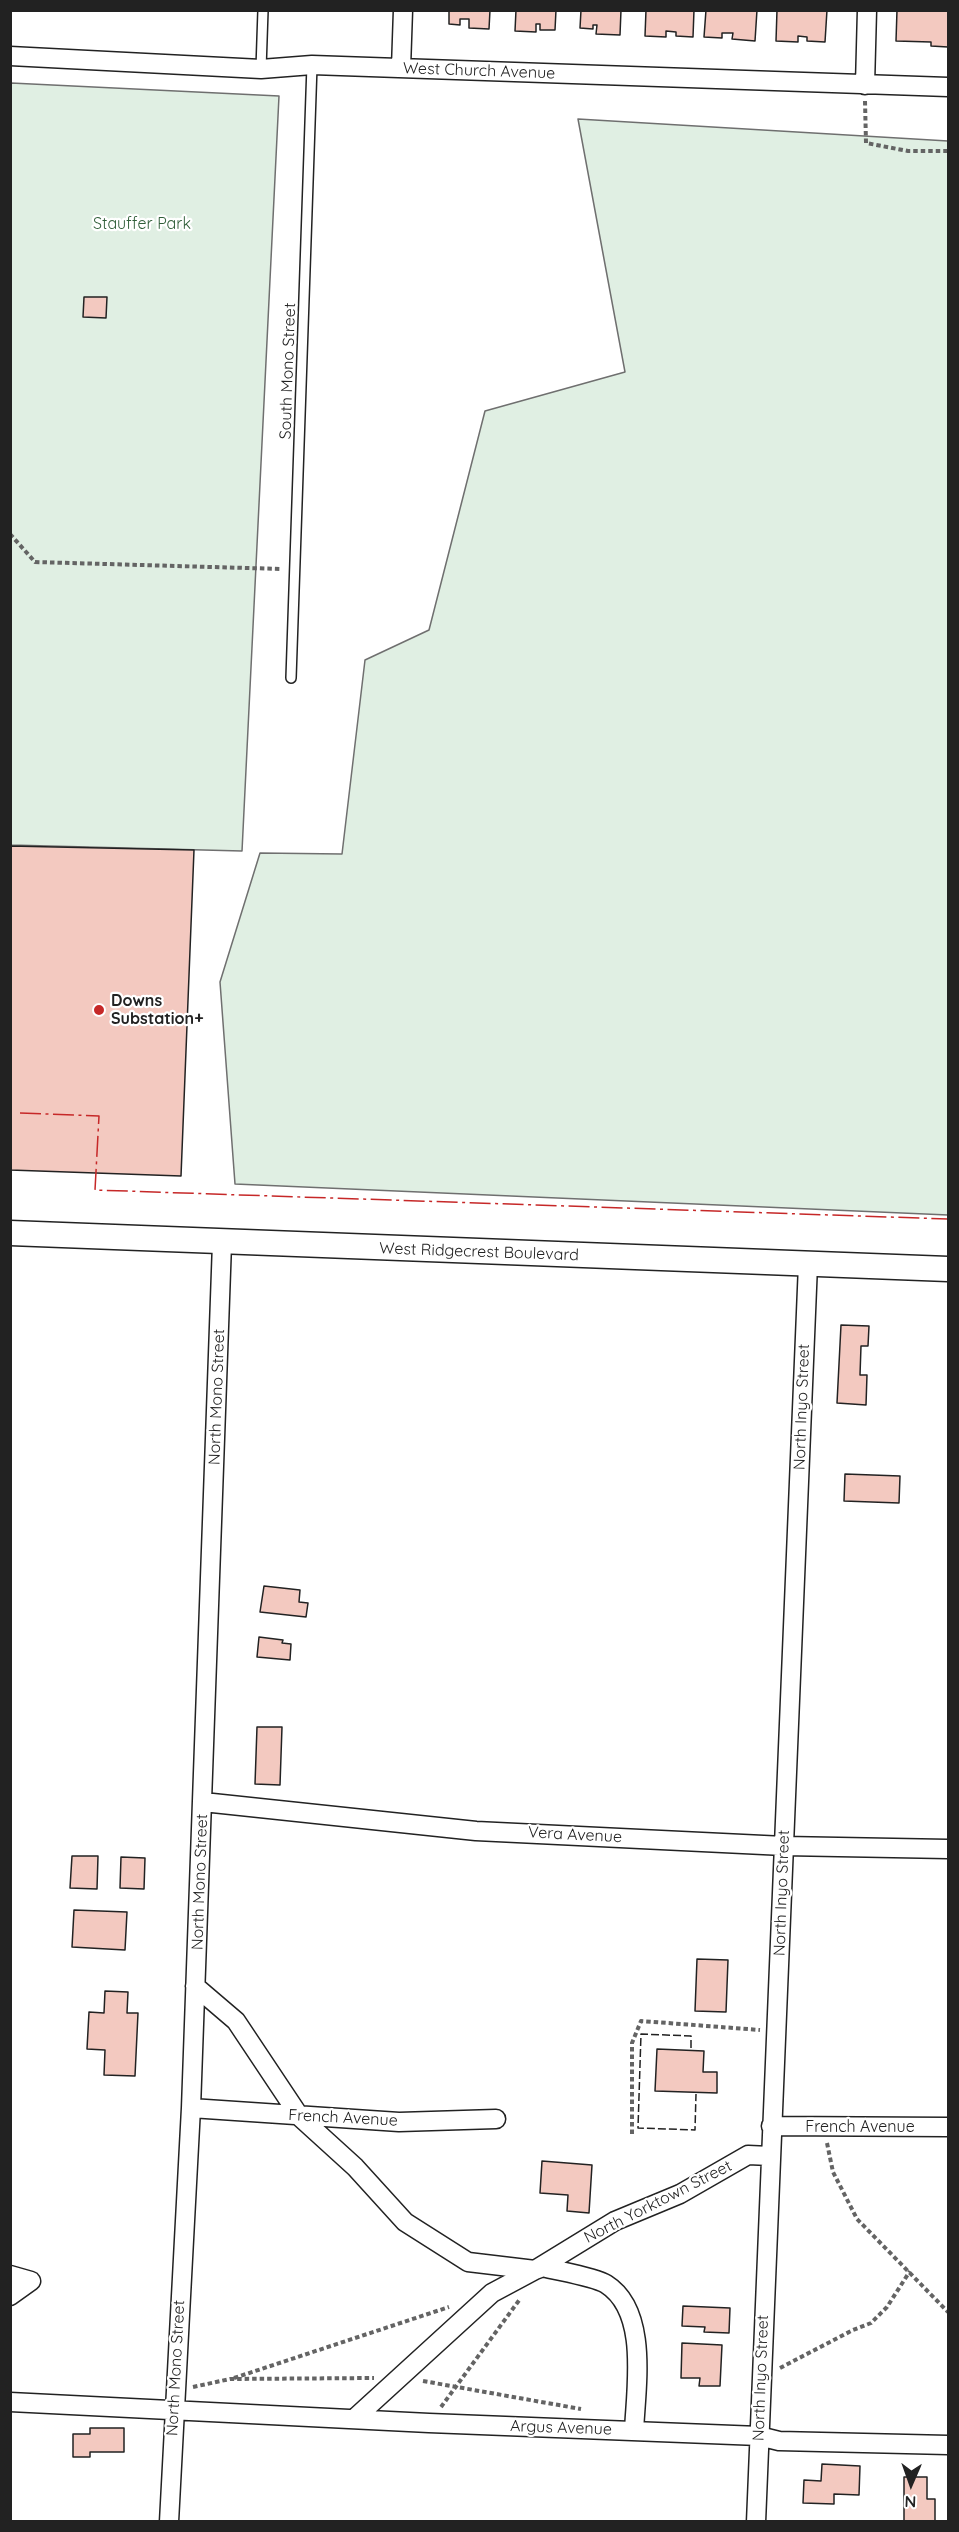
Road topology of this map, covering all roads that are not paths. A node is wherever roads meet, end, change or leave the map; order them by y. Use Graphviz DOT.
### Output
graph roads {
  1 [pos="264,10"];
  2 [pos="404,10"];
  3 [pos="867,10"];
  4 [pos="10,56"];
  5 [pos="312,65"];
  6 [pos="401,68"];
  7 [pos="261,69"];
  8 [pos="865,85"];
  9 [pos="948,87"];
  10 [pos="291,678"];
  11 [pos="10,1233"];
  12 [pos="222,1243"];
  13 [pos="808,1264"];
  14 [pos="948,1269"];
  15 [pos="203,1802"];
  16 [pos="784,1846"];
  17 [pos="948,1849"];
  18 [pos="195,1986"];
  19 [pos="191,2108"];
  20 [pos="300,2117"];
  21 [pos="496,2119"];
  22 [pos="771,2126"];
  23 [pos="948,2127"];
  24 [pos="770,2156"];
  25 [pos="535,2270"];
  26 [pos="10,2275"];
  27 [pos="10,2296"];
  28 [pos="174,2399"];
  29 [pos="10,2402"];
  30 [pos="354,2419"];
  31 [pos="634,2431"];
  32 [pos="759,2436"];
  33 [pos="948,2445"];
  34 [pos="169,2522"];
  35 [pos="756,2522"];
  1 -- 7 [label="lane"];
  2 -- 6 [label="street"];
  3 -- 8 [label="street"];
  4 -- 7 [label="street, West Church Avenue"];
  5 -- 6 [label="street, West Church Avenue"];
  5 -- 7 [label="street, West Church Avenue"];
  5 -- 10 [label="lane, South Mono Street"];
  6 -- 8 [label="street, West Church Avenue"];
  8 -- 9 [label="street, West Church Avenue"];
  11 -- 12 [label="street, West Ridgecrest Boulevard"];
  12 -- 13 [label="street, West Ridgecrest Boulevard"];
  12 -- 15 [label="street, North Mono Street"];
  13 -- 14 [label="street, West Ridgecrest Boulevard"];
  13 -- 16 [label="street, North Inyo Street"];
  15 -- 16 [label="street, Vera Avenue"];
  15 -- 18 [label="street, North Mono Street"];
  16 -- 17 [label="street, Vera Avenue"];
  16 -- 22 [label="street, North Inyo Street"];
  18 -- 19 [label="street, North Mono Street"];
  18 -- 20 [label="street"];
  19 -- 20 [label="street, French Avenue"];
  19 -- 28 [label="street, North Mono Street"];
  20 -- 21 [label="street, French Avenue"];
  20 -- 25 [label="street"];
  22 -- 23 [label="street, French Avenue"];
  22 -- 24 [label="street, North Inyo Street"];
  24 -- 25 [label="street, North Yorktown Street"];
  24 -- 32 [label="street, North Inyo Street"];
  25 -- 30 [label="street, North Yorktown Street"];
  25 -- 31 [label="street"];
  26 -- 27 [label="street"];
  28 -- 29 [label="street, Argus Avenue"];
  28 -- 30 [label="street, Argus Avenue"];
  28 -- 34 [label="street, North Mono Street"];
  30 -- 31 [label="street, Argus Avenue"];
  31 -- 32 [label="street, Argus Avenue"];
  32 -- 33 [label="street, Argus Avenue"];
  32 -- 35 [label="street, North Inyo Street"];
}
